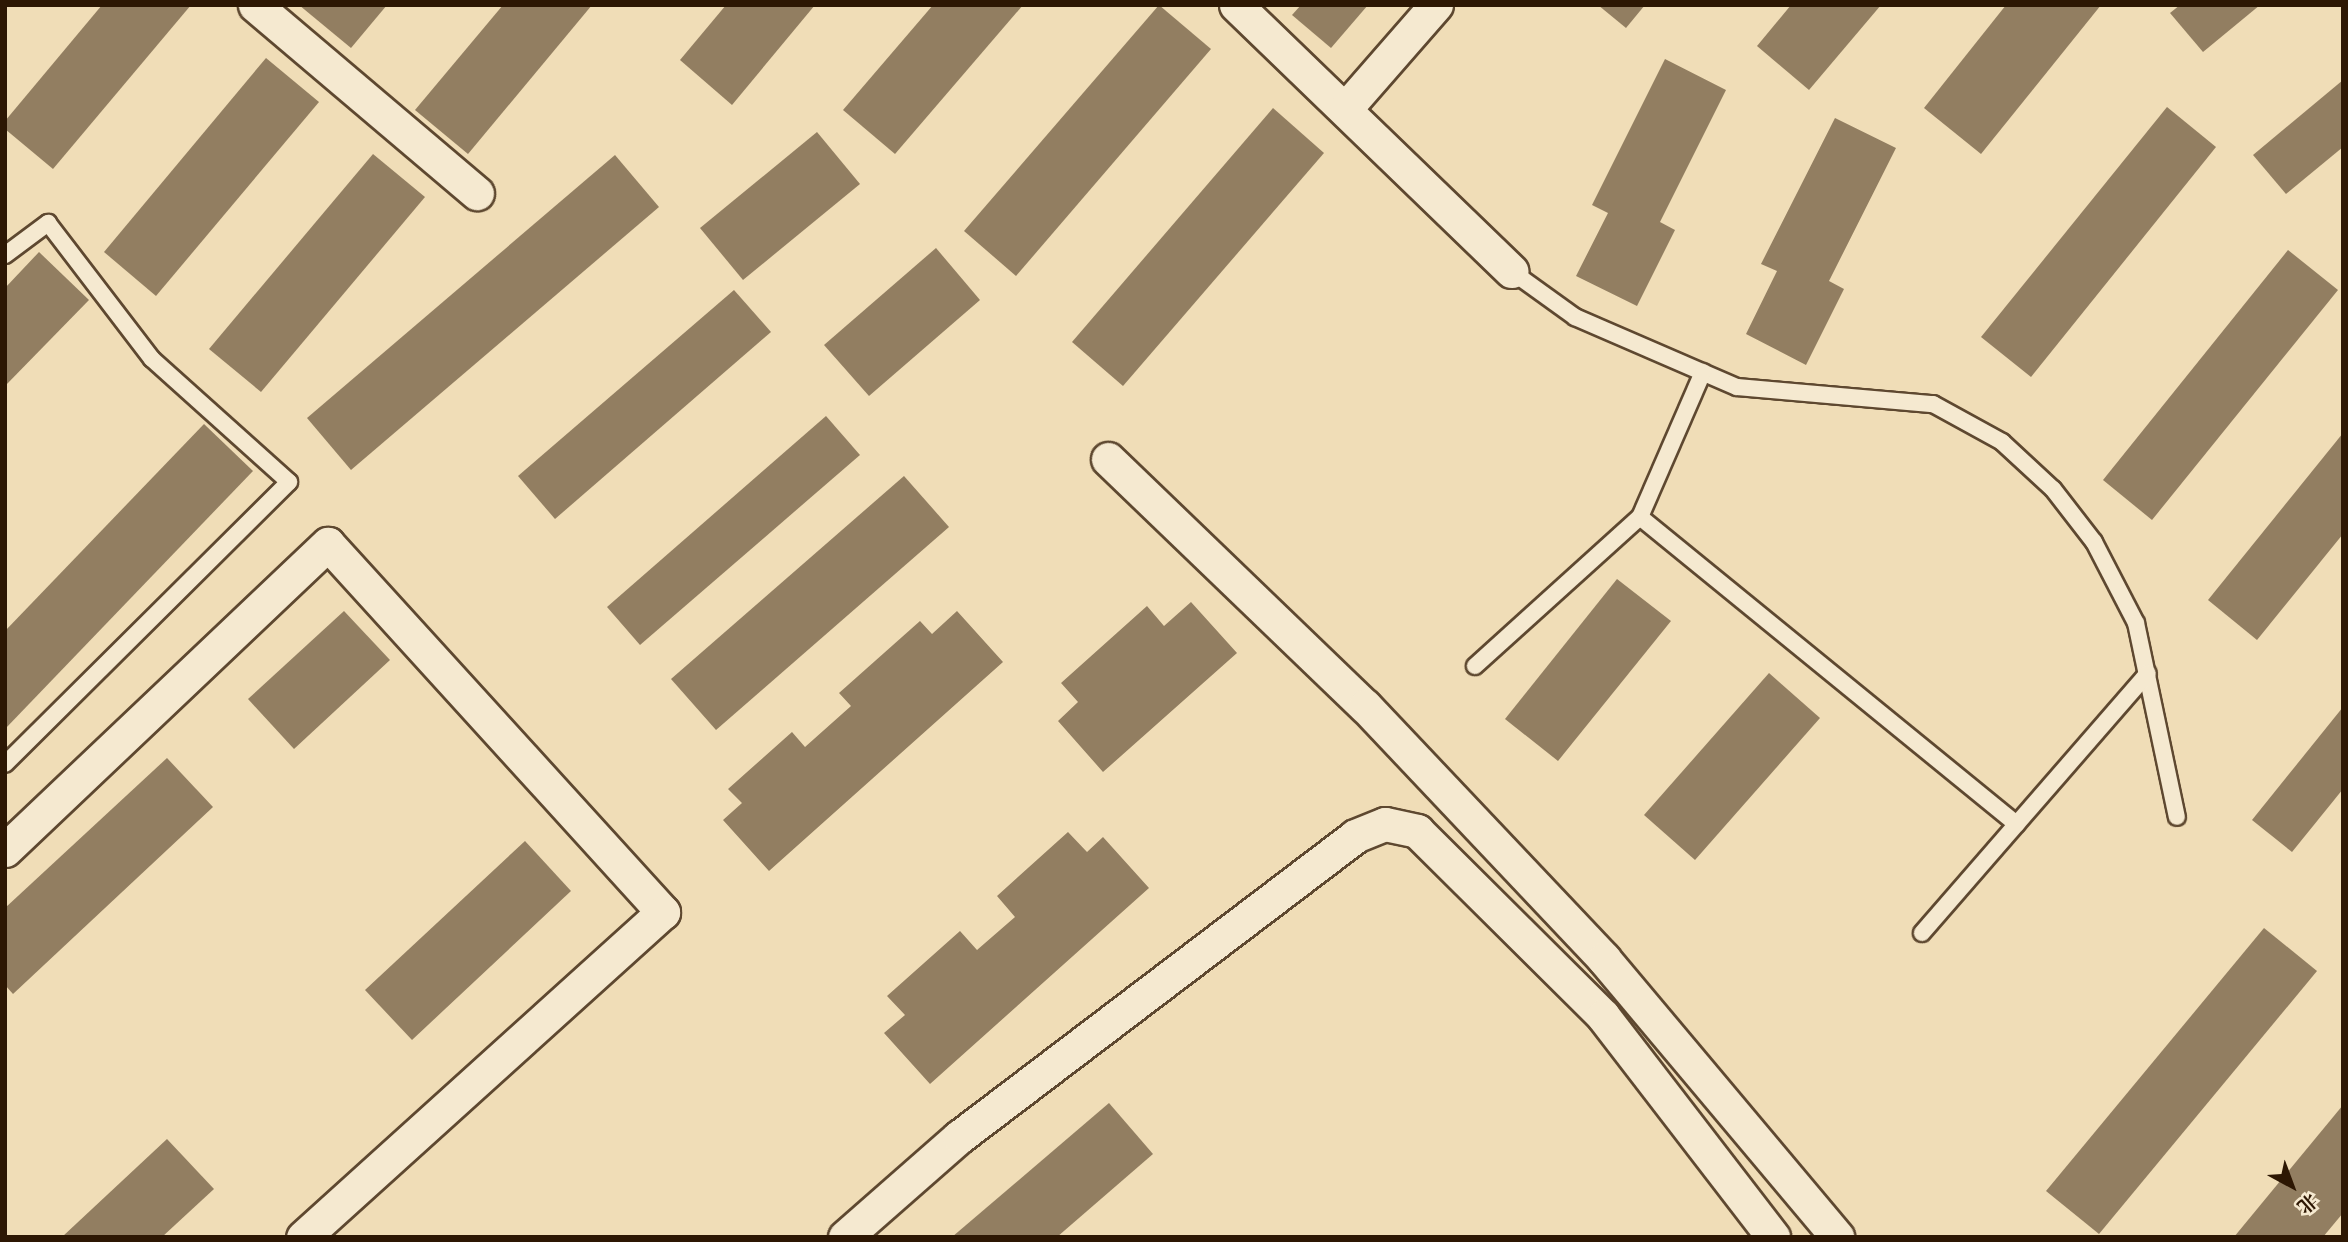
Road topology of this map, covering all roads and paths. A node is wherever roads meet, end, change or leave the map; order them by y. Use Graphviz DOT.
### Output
graph roads {
  1 [pos="255,5"];
  2 [pos="1236,5"];
  3 [pos="1436,5"];
  4 [pos="1346,108"];
  5 [pos="477,193"];
  6 [pos="5,255"];
  7 [pos="1511,271"];
  8 [pos="1703,373"];
  9 [pos="1108,459"];
  10 [pos="1640,517"];
  11 [pos="1475,666"];
  12 [pos="2148,673"];
  13 [pos="5,764"];
  14 [pos="2177,817"];
  15 [pos="2017,824"];
  16 [pos="5,850"];
  17 [pos="1922,933"];
  18 [pos="303,1237"];
  19 [pos="845,1237"];
  20 [pos="1773,1237"];
  21 [pos="1837,1237"];
  1 -- 5 [label="street"];
  2 -- 4 [label="street"];
  3 -- 4 [label="street"];
  4 -- 7 [label="street"];
  6 -- 13 [label="lane"];
  7 -- 8 [label="lane"];
  8 -- 10 [label="lane"];
  8 -- 12 [label="lane"];
  9 -- 21 [label="street"];
  10 -- 11 [label="lane"];
  10 -- 15 [label="lane"];
  12 -- 14 [label="lane"];
  12 -- 15 [label="lane"];
  15 -- 17 [label="lane"];
  16 -- 18 [label="street"];
  19 -- 20 [label="street"];
}
